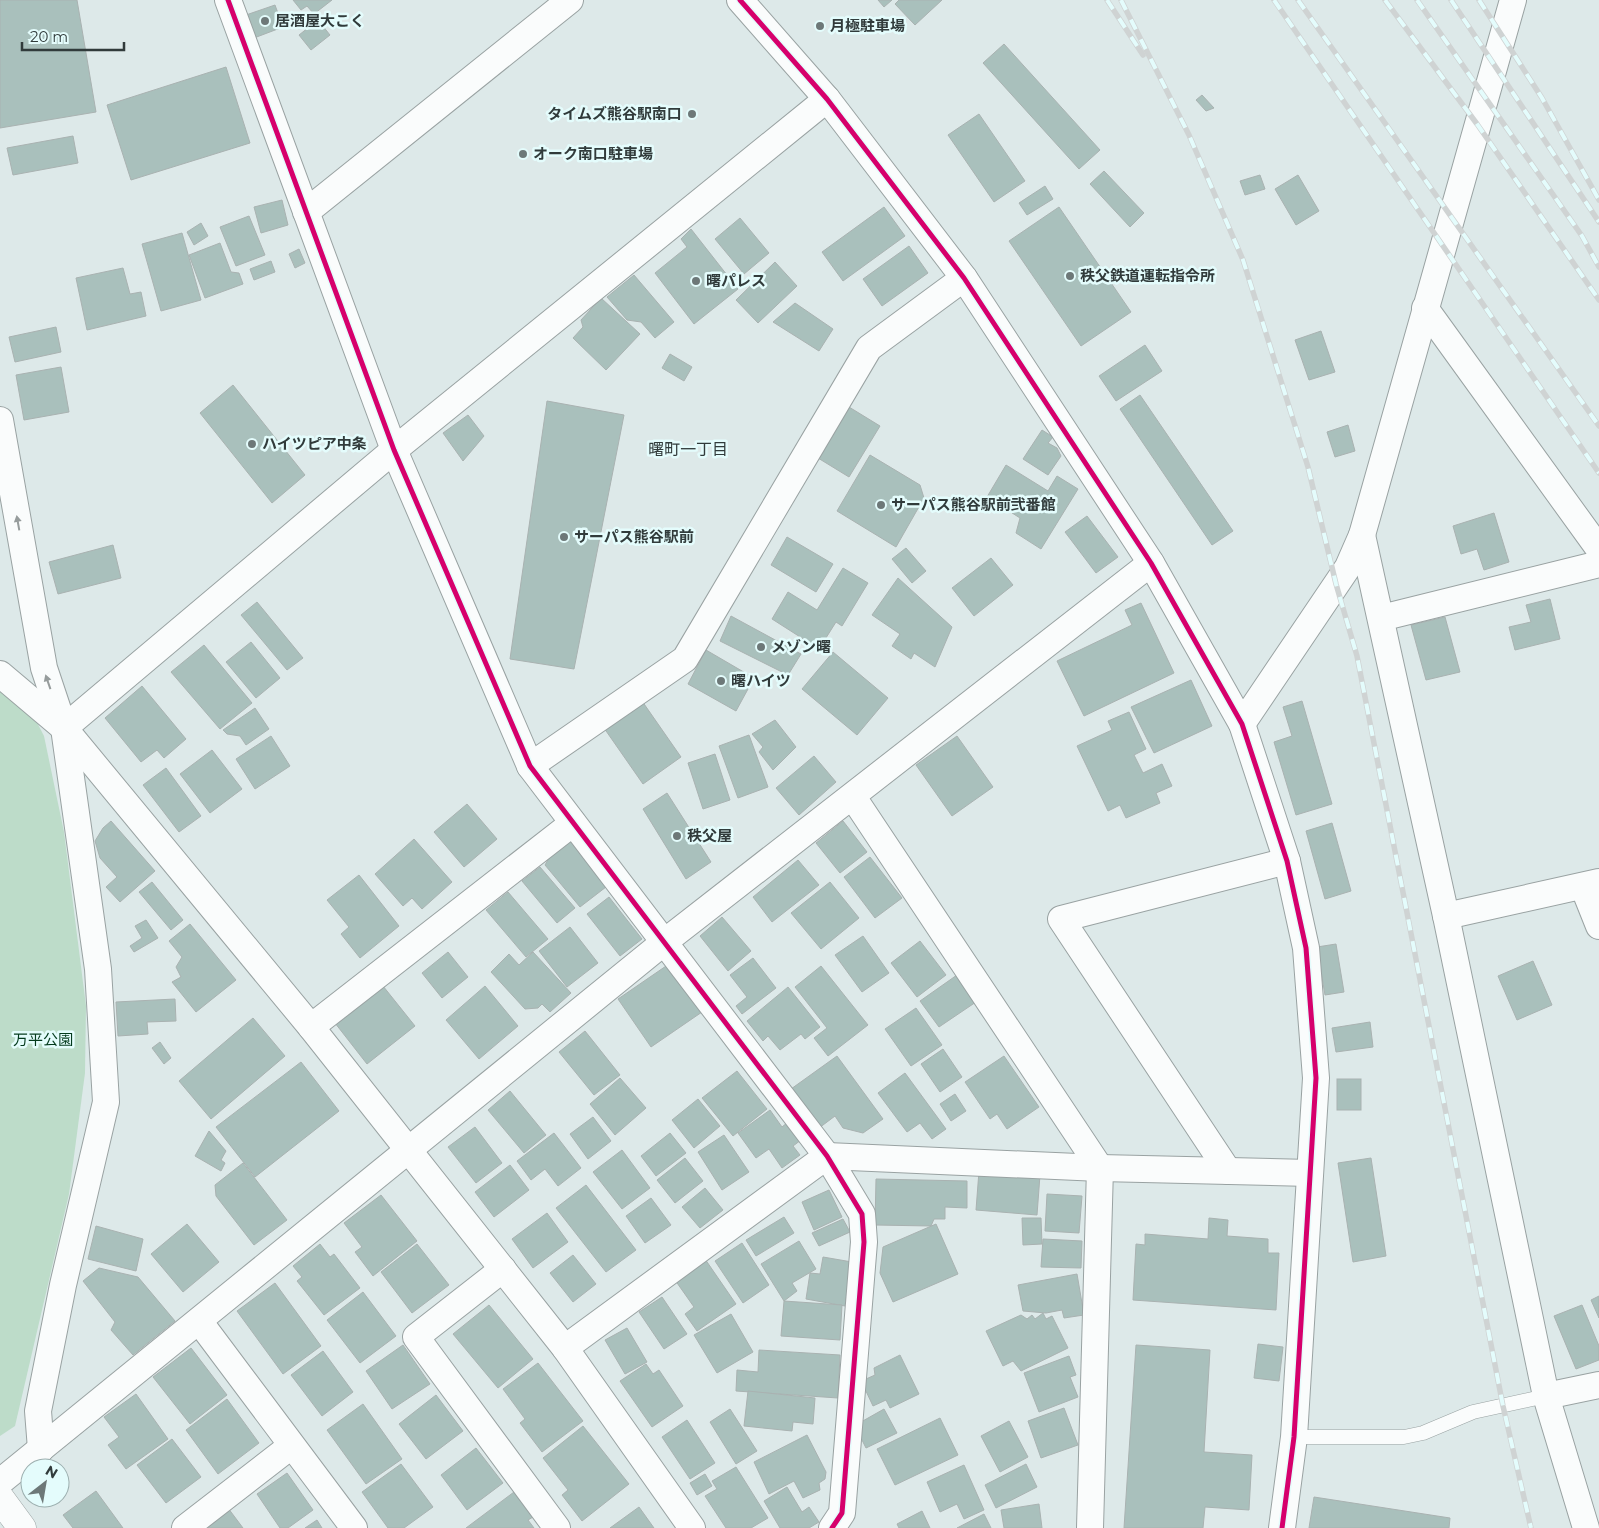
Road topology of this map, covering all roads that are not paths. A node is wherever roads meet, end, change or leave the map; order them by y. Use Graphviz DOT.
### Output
graph roads {
  1 [pos="228,0"];
  2 [pos="570,0"];
  3 [pos="740,0"];
  4 [pos="1513,0"];
  5 [pos="827,98"];
  6 [pos="306,212"];
  7 [pos="964,278"];
  8 [pos="1425,308"];
  9 [pos="0,420"];
  10 [pos="394,450"];
  11 [pos="1362,535"];
  12 [pos="1599,549"];
  13 [pos="1150,563"];
  14 [pos="1599,564"];
  15 [pos="1381,618"];
  16 [pos="0,674"];
  17 [pos="1242,724"];
  18 [pos="64,728"];
  19 [pos="530,766"];
  20 [pos="853,797"];
  21 [pos="573,823"];
  22 [pos="1287,861"];
  23 [pos="1591,884"];
  24 [pos="1446,916"];
  25 [pos="1599,926"];
  26 [pos="663,943"];
  27 [pos="311,1027"];
  28 [pos="409,1151"];
  29 [pos="827,1156"];
  30 [pos="1100,1168"];
  31 [pos="1228,1171"];
  32 [pos="1310,1174"];
  33 [pos="503,1269"];
  34 [pos="199,1321"];
  35 [pos="565,1348"];
  36 [pos="1599,1385"];
  37 [pos="1546,1396"];
  38 [pos="1294,1437"];
  39 [pos="291,1446"];
  40 [pos="41,1448"];
  41 [pos="0,1482"];
  42 [pos="0,1498"];
  43 [pos="22,1528"];
  44 [pos="184,1528"];
  45 [pos="354,1528"];
  46 [pos="557,1528"];
  47 [pos="692,1528"];
  48 [pos="832,1528"];
  49 [pos="1090,1528"];
  50 [pos="1282,1528"];
  51 [pos="1586,1528"];
  1 -- 6 [label="street"];
  2 -- 6 [label="street"];
  3 -- 5 [label="street"];
  4 -- 8 [label="street"];
  5 -- 7 [label="street"];
  5 -- 10 [label="street"];
  6 -- 10 [label="street"];
  7 -- 13 [label="street"];
  7 -- 19 [label="street"];
  8 -- 11 [label="street"];
  8 -- 12 [label="street"];
  18 -- 9 [label="street, one-way"];
  10 -- 18 [label="street"];
  10 -- 19 [label="street"];
  11 -- 15 [label="street"];
  11 -- 17 [label="street"];
  13 -- 17 [label="street"];
  13 -- 20 [label="street"];
  14 -- 15 [label="street"];
  15 -- 24 [label="street"];
  16 -- 18 [label="street"];
  17 -- 22 [label="street"];
  18 -- 27 [label="street"];
  18 -- 40 [label="street"];
  19 -- 21 [label="street"];
  20 -- 26 [label="street"];
  20 -- 30 [label="street"];
  21 -- 26 [label="street"];
  21 -- 27 [label="street"];
  22 -- 31 [label="street"];
  22 -- 32 [label="street"];
  23 -- 24 [label="street"];
  23 -- 25 [label="street"];
  24 -- 37 [label="street"];
  26 -- 28 [label="street"];
  26 -- 29 [label="street"];
  27 -- 28 [label="street"];
  28 -- 33 [label="street"];
  28 -- 34 [label="street"];
  29 -- 30 [label="street"];
  29 -- 35 [label="street"];
  29 -- 48 [label="street"];
  30 -- 31 [label="street"];
  30 -- 49 [label="street"];
  31 -- 32 [label="street"];
  32 -- 38 [label="street"];
  33 -- 35 [label="street"];
  33 -- 46 [label="street"];
  34 -- 39 [label="street"];
  34 -- 40 [label="street"];
  35 -- 47 [label="street"];
  36 -- 37 [label="street"];
  37 -- 38 [label="lane"];
  37 -- 51 [label="street"];
  38 -- 50 [label="street"];
  39 -- 44 [label="street"];
  39 -- 45 [label="street"];
  40 -- 41 [label="street"];
  42 -- 43 [label="street"];
}
